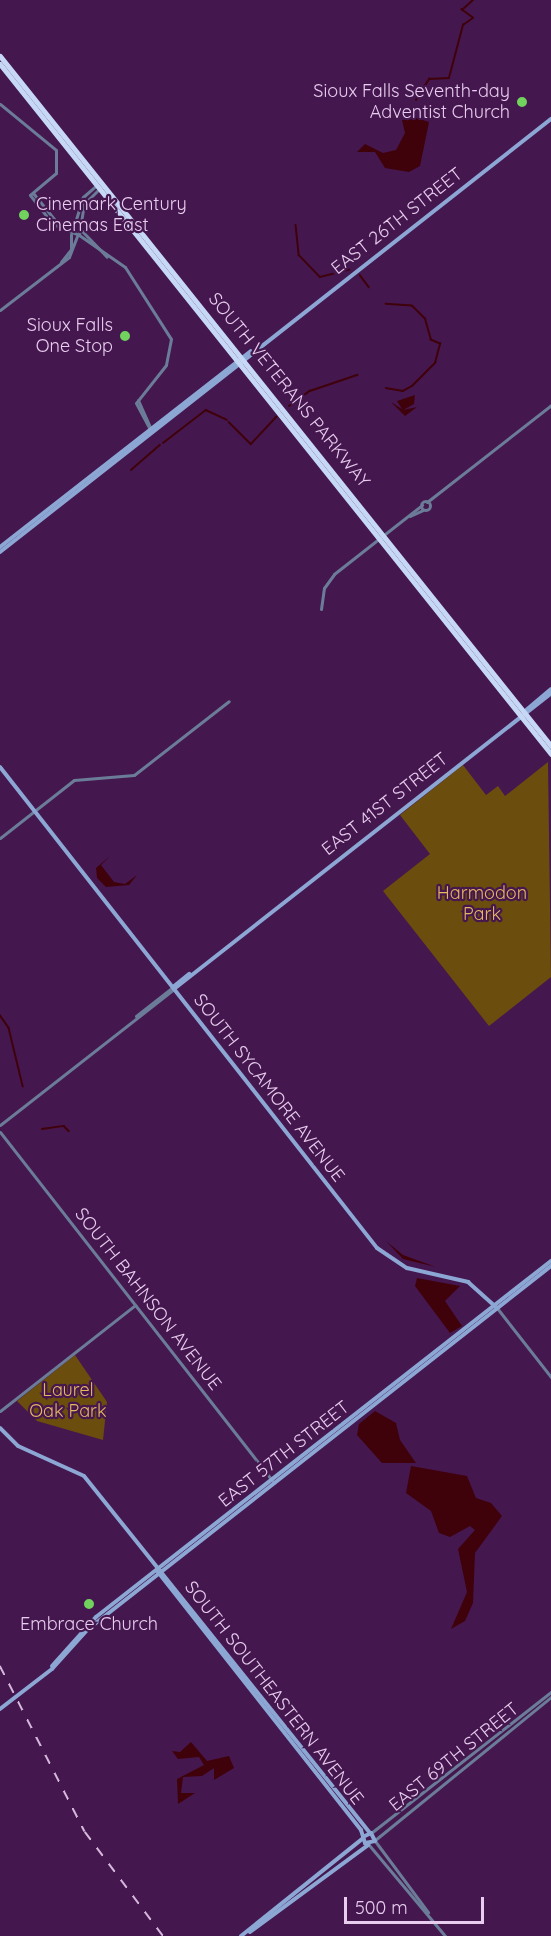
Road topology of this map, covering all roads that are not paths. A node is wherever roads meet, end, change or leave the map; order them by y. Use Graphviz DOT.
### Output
graph roads {
  1 [pos="0,56"];
  2 [pos="0,63"];
  3 [pos="0,104"];
  4 [pos="550,119"];
  5 [pos="101,184"];
  6 [pos="42,186"];
  7 [pos="32,194"];
  8 [pos="39,202"];
  9 [pos="73,226"];
  10 [pos="80,229"];
  11 [pos="71,233"];
  12 [pos="77,236"];
  13 [pos="108,258"];
  14 [pos="60,263"];
  15 [pos="0,310"];
  16 [pos="241,360"];
  17 [pos="551,405"];
  18 [pos="151,430"];
  19 [pos="428,503"];
  20 [pos="423,507"];
  21 [pos="383,535"];
  22 [pos="0,547"];
  23 [pos="0,552"];
  24 [pos="321,609"];
  25 [pos="551,688"];
  26 [pos="551,693"];
  27 [pos="229,701"];
  28 [pos="522,713"];
  29 [pos="551,746"];
  30 [pos="551,754"];
  31 [pos="0,766"];
  32 [pos="34,810"];
  33 [pos="0,838"];
  34 [pos="174,988"];
  35 [pos="0,1125"];
  36 [pos="0,1132"];
  37 [pos="551,1261"];
  38 [pos="551,1266"];
  39 [pos="135,1305"];
  40 [pos="496,1306"];
  41 [pos="551,1377"];
  42 [pos="0,1411"];
  43 [pos="0,1428"];
  44 [pos="273,1482"];
  45 [pos="159,1572"];
  46 [pos="114,1603"];
  47 [pos="98,1621"];
  48 [pos="42,1677"];
  49 [pos="551,1692"];
  50 [pos="551,1697"];
  51 [pos="0,1709"];
  52 [pos="525,1712"];
  53 [pos="513,1728"];
  54 [pos="442,1779"];
  55 [pos="418,1798"];
  56 [pos="424,1798"];
  57 [pos="398,1819"];
  58 [pos="370,1833"];
  59 [pos="363,1838"];
  60 [pos="375,1840"];
  61 [pos="369,1845"];
  62 [pos="436,1924"];
  63 [pos="243,1936"];
  64 [pos="445,1936"];
  1 -- 5 [label="highway, SOUTH VETERANS PARKWAY"];
  2 -- 5 [label="highway, SOUTH VETERANS PARKWAY"];
  3 -- 6 [label="street"];
  4 -- 16 [label="main road, EAST 26TH STREET"];
  5 -- 9 [label="street"];
  5 -- 10 [label="street"];
  5 -- 16 [label="highway, SOUTH VETERANS PARKWAY"];
  6 -- 7 [label="street"];
  6 -- 8 [label="street"];
  7 -- 8 [label="street"];
  7 -- 11 [label="street"];
  8 -- 9 [label="street"];
  9 -- 10 [label="street"];
  9 -- 11 [label="street"];
  10 -- 12 [label="street"];
  10 -- 13 [label="street"];
  11 -- 12 [label="street"];
  11 -- 14 [label="street"];
  12 -- 13 [label="street"];
  12 -- 14 [label="street"];
  13 -- 18 [label="street"];
  14 -- 15 [label="street"];
  16 -- 18 [label="main road, EAST 26TH STREET"];
  16 -- 21 [label="highway, SOUTH VETERANS PARKWAY"];
  17 -- 19 [label="street"];
  18 -- 22 [label="main road, EAST 26TH STREET"];
  18 -- 23 [label="main road, EAST 26TH STREET"];
  19 -- 20 [label="street"];
  19 -- 20 [label="street"];
  20 -- 21 [label="street"];
  21 -- 24 [label="street"];
  21 -- 28 [label="highway, SOUTH VETERANS PARKWAY"];
  25 -- 28 [label="main road, EAST 41ST STREET"];
  26 -- 28 [label="main road, EAST 41ST STREET"];
  27 -- 32 [label="street"];
  28 -- 29 [label="highway, SOUTH VETERANS PARKWAY"];
  28 -- 30 [label="highway, SOUTH VETERANS PARKWAY"];
  28 -- 34 [label="main road, EAST 41ST STREET"];
  31 -- 32 [label="main road, SOUTH SYCAMORE AVENUE"];
  32 -- 33 [label="street"];
  32 -- 34 [label="main road, SOUTH SYCAMORE AVENUE"];
  34 -- 35 [label="street, EAST 41ST STREET"];
  34 -- 40 [label="main road, SOUTH SYCAMORE AVENUE"];
  36 -- 39 [label="street, SOUTH BAHNSON AVENUE"];
  37 -- 40 [label="main road, EAST 57TH STREET"];
  38 -- 40 [label="main road, EAST 57TH STREET"];
  39 -- 42 [label="street"];
  39 -- 44 [label="street, SOUTH BAHNSON AVENUE"];
  40 -- 41 [label="street, SOUTH SYCAMORE AVENUE"];
  40 -- 44 [label="main road, EAST 57TH STREET"];
  43 -- 45 [label="main road, SOUTH SOUTHEASTERN AVENUE"];
  44 -- 45 [label="main road, EAST 57TH STREET"];
  45 -- 46 [label="main road, EAST 57TH STREET"];
  45 -- 47 [label="main road, EAST 57TH STREET"];
  45 -- 58 [label="main road, SOUTH SOUTHEASTERN AVENUE"];
  45 -- 59 [label="main road, SOUTH SOUTHEASTERN AVENUE"];
  46 -- 47 [label="main road"];
  46 -- 48 [label="main road, EAST 57TH STREET"];
  47 -- 48 [label="main road, EAST 57TH STREET"];
  48 -- 51 [label="main road, EAST 57TH STREET"];
  49 -- 52 [label="street, EAST 69TH STREET"];
  50 -- 53 [label="street, EAST 69TH STREET"];
  52 -- 53 [label="street"];
  52 -- 54 [label="street, EAST 69TH STREET"];
  53 -- 56 [label="street, EAST 69TH STREET"];
  54 -- 55 [label="street"];
  54 -- 56 [label="street"];
  55 -- 57 [label="street"];
  55 -- 58 [label="street"];
  56 -- 57 [label="street, EAST 69TH STREET"];
  57 -- 60 [label="street, EAST 69TH STREET"];
  58 -- 59 [label="main road"];
  58 -- 60 [label="main road, SOUTH SOUTHEASTERN AVENUE"];
  59 -- 61 [label="main road, SOUTH SOUTHEASTERN AVENUE"];
  59 -- 63 [label="main road"];
  60 -- 61 [label="main road"];
  60 -- 62 [label="street"];
  61 -- 62 [label="street"];
  61 -- 63 [label="main road"];
  62 -- 64 [label="street"];
}
